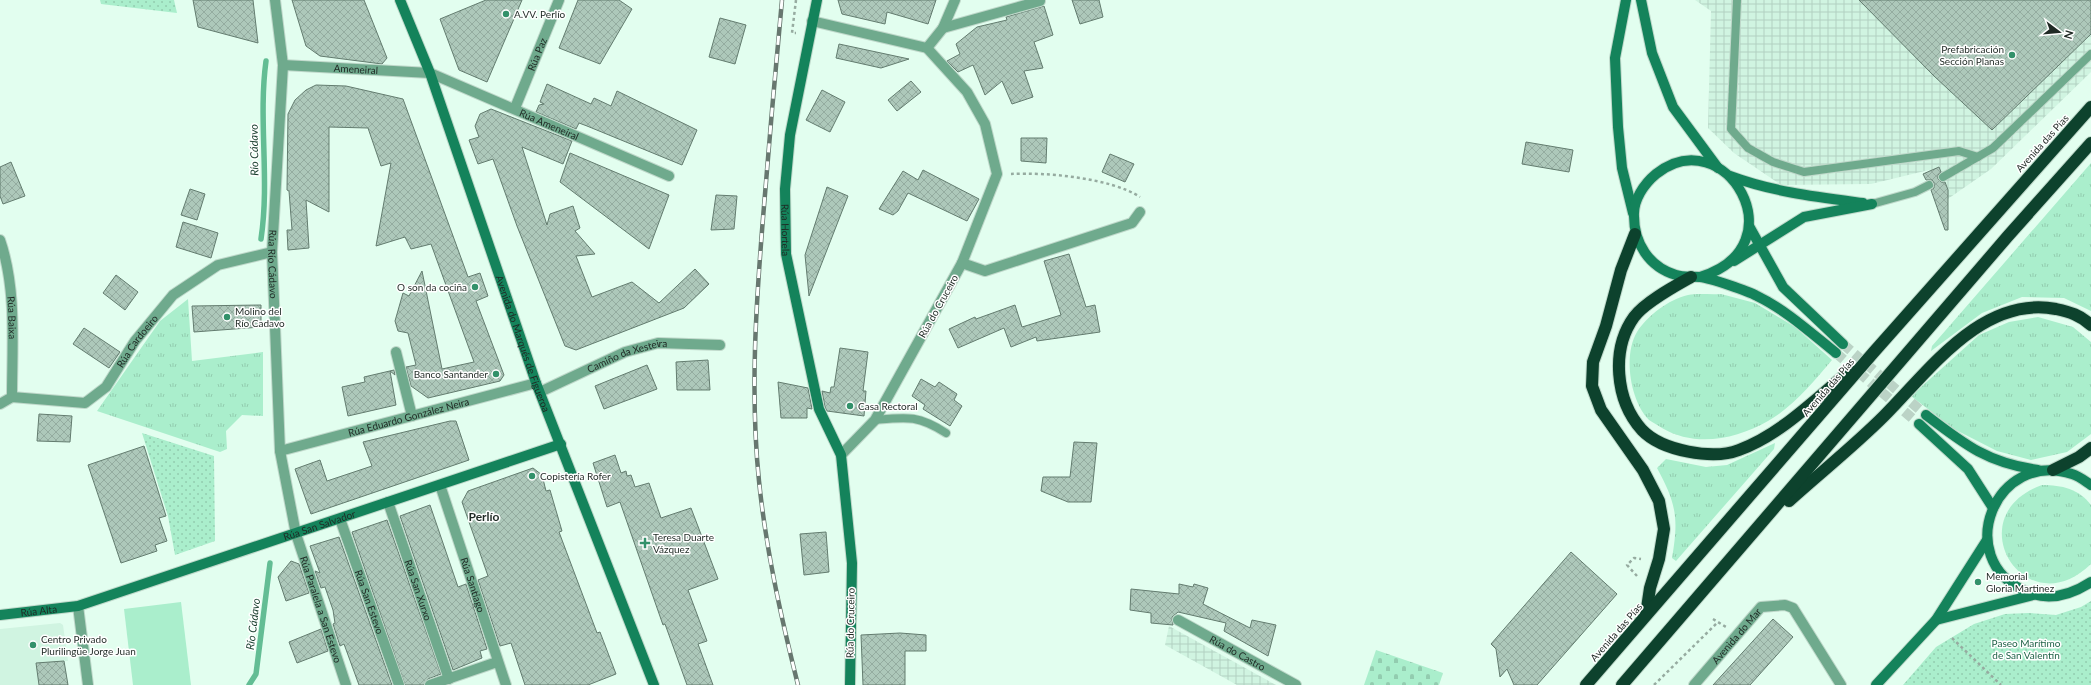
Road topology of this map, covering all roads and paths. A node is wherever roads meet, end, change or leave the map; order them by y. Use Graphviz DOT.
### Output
graph roads {
  1 [pos="276,0"];
  2 [pos="400,0"];
  3 [pos="558,0"];
  4 [pos="796,0"];
  5 [pos="817,0"];
  6 [pos="955,0"];
  7 [pos="1626,0"];
  8 [pos="1642,0"];
  9 [pos="1737,0"];
  10 [pos="1040,1"];
  11 [pos="812,21"];
  12 [pos="797,27"];
  13 [pos="944,28"];
  14 [pos="927,48"];
  15 [pos="2091,54"];
  16 [pos="283,65"];
  17 [pos="430,72"];
  18 [pos="2091,107"];
  19 [pos="515,108"];
  20 [pos="2091,143"];
  21 [pos="1978,157"];
  22 [pos="1718,168"];
  23 [pos="996,174"];
  24 [pos="669,176"];
  25 [pos="1730,176"];
  26 [pos="1943,177"];
  27 [pos="1929,185"];
  28 [pos="1145,200"];
  29 [pos="1872,204"];
  30 [pos="1140,212"];
  31 [pos="1633,214"];
  32 [pos="1749,226"];
  33 [pos="1635,234"];
  34 [pos="0,240"];
  35 [pos="1760,246"];
  36 [pos="272,252"];
  37 [pos="962,263"];
  38 [pos="1728,264"];
  39 [pos="1696,277"];
  40 [pos="2091,325"];
  41 [pos="1842,344"];
  42 [pos="720,345"];
  43 [pos="396,352"];
  44 [pos="1836,353"];
  45 [pos="1873,353"];
  46 [pos="538,387"];
  47 [pos="12,397"];
  48 [pos="0,404"];
  49 [pos="1926,415"];
  50 [pos="412,416"];
  51 [pos="875,420"];
  52 [pos="1919,424"];
  53 [pos="946,433"];
  54 [pos="561,444"];
  55 [pos="2091,448"];
  56 [pos="280,450"];
  57 [pos="841,455"];
  58 [pos="2048,470"];
  59 [pos="440,485"];
  60 [pos="2091,485"];
  61 [pos="388,502"];
  62 [pos="1993,508"];
  63 [pos="340,519"];
  64 [pos="1754,533"];
  65 [pos="296,534"];
  66 [pos="1987,540"];
  67 [pos="1641,560"];
  68 [pos="1640,579"];
  69 [pos="2091,582"];
  70 [pos="2033,595"];
  71 [pos="78,606"];
  72 [pos="0,615"];
  73 [pos="1646,615"];
  74 [pos="1713,619"];
  75 [pos="1178,620"];
  76 [pos="1936,620"];
  77 [pos="1717,623"];
  78 [pos="1729,629"];
  79 [pos="1952,638"];
  80 [pos="497,662"];
  81 [pos="449,679"];
  82 [pos="88,685"];
  83 [pos="346,685"];
  84 [pos="399,685"];
  85 [pos="430,685"];
  86 [pos="506,685"];
  87 [pos="654,685"];
  88 [pos="850,685"];
  89 [pos="1296,685"];
  90 [pos="1586,685"];
  91 [pos="1622,685"];
  92 [pos="1654,685"];
  93 [pos="1694,685"];
  94 [pos="1841,685"];
  95 [pos="1876,685"];
  96 [pos="2001,685"];
  1 -- 16 [label="street, Rúa Río Cádavo"];
  2 -- 17 [label="street, Avenida do Marqués de Figueroa"];
  3 -- 19 [label="street, Rúa Paz"];
  4 -- 12 [label="path"];
  5 -- 11 [label="street, Rúa Hortela"];
  6 -- 13 [label="street"];
  7 -- 31 [label="street"];
  8 -- 22 [label="street"];
  9 -- 21 [label="lane"];
  10 -- 13 [label="street"];
  11 -- 14 [label="street"];
  11 -- 57 [label="street, Rúa Hortela"];
  13 -- 14 [label="street"];
  14 -- 23 [label="street"];
  15 -- 21 [label="lane"];
  16 -- 17 [label="street, Ameneiral"];
  16 -- 36 [label="street, Rúa Río Cádavo"];
  17 -- 19 [label="street, Rúa Ameneiral"];
  17 -- 46 [label="street, Avenida do Marqués de Figueroa"];
  18 -- 45 [label="highway, Avenida das Pías"];
  19 -- 24 [label="street, Rúa Ameneiral"];
  20 -- 64 [label="highway"];
  21 -- 26 [label="lane"];
  22 -- 25 [label="street"];
  22 -- 31 [label="street"];
  23 -- 28 [label="path"];
  23 -- 37 [label="street, Rúa do Cruceiro"];
  25 -- 29 [label="street"];
  25 -- 32 [label="street"];
  27 -- 29 [label="lane"];
  29 -- 35 [label="street"];
  30 -- 37 [label="street"];
  31 -- 33 [label="street"];
  32 -- 35 [label="street"];
  32 -- 38 [label="street"];
  33 -- 39 [label="street"];
  33 -- 73 [label="highway"];
  34 -- 47 [label="street, Rúa Baixa"];
  35 -- 38 [label="street"];
  35 -- 41 [label="street"];
  36 -- 47 [label="street, Rúa Cardoeiro"];
  36 -- 56 [label="street, Rúa Río Cádavo"];
  37 -- 51 [label="street, Rúa do Cruceiro"];
  38 -- 39 [label="street"];
  39 -- 44 [label="street"];
  39 -- 45 [label="highway"];
  40 -- 64 [label="highway"];
  42 -- 46 [label="street, Camiño da Xesteira"];
  43 -- 50 [label="street"];
  45 -- 73 [label="highway, Avenida das Pías"];
  46 -- 50 [label="street, Rúa Eduardo González Neira"];
  46 -- 54 [label="street, Avenida do Marqués de Figueroa"];
  47 -- 48 [label="street"];
  49 -- 58 [label="street"];
  50 -- 56 [label="street, Rúa Eduardo González Neira"];
  51 -- 53 [label="lane"];
  51 -- 57 [label="street, Rúa do Cruceiro"];
  52 -- 62 [label="street"];
  54 -- 59 [label="street, Rúa San Salvador"];
  54 -- 87 [label="street, Avenida do Marqués de Figueroa"];
  55 -- 58 [label="highway"];
  56 -- 65 [label="street, Rúa Río Cádavo"];
  57 -- 88 [label="street, Rúa do Cruceiro"];
  58 -- 60 [label="street"];
  58 -- 62 [label="street"];
  59 -- 61 [label="street, Rúa San Salvador"];
  59 -- 80 [label="street, Rúa Santiago"];
  61 -- 63 [label="street, Rúa San Salvador"];
  61 -- 81 [label="street, Rúa San Xurxo"];
  62 -- 66 [label="street"];
  63 -- 65 [label="street, Rúa San Salvador"];
  63 -- 84 [label="street, Rúa San Estevo"];
  64 -- 91 [label="highway"];
  65 -- 71 [label="street, Rúa San Salvador"];
  65 -- 83 [label="street, Rúa Paralela a San Estevo"];
  66 -- 70 [label="street"];
  66 -- 76 [label="street"];
  67 -- 68 [label="path"];
  69 -- 70 [label="street"];
  70 -- 76 [label="street"];
  71 -- 72 [label="street, Rúa Alta"];
  71 -- 82 [label="street"];
  73 -- 90 [label="highway, Avenida das Pías"];
  74 -- 77 [label="path"];
  75 -- 89 [label="street, Rúa do Castro"];
  76 -- 95 [label="street"];
  77 -- 78 [label="path"];
  77 -- 92 [label="path"];
  79 -- 96 [label="path"];
  80 -- 81 [label="street"];
  80 -- 86 [label="street, Rúa Santiago"];
  81 -- 85 [label="street"];
  93 -- 94 [label="street, Avenida do Mar"];
}
